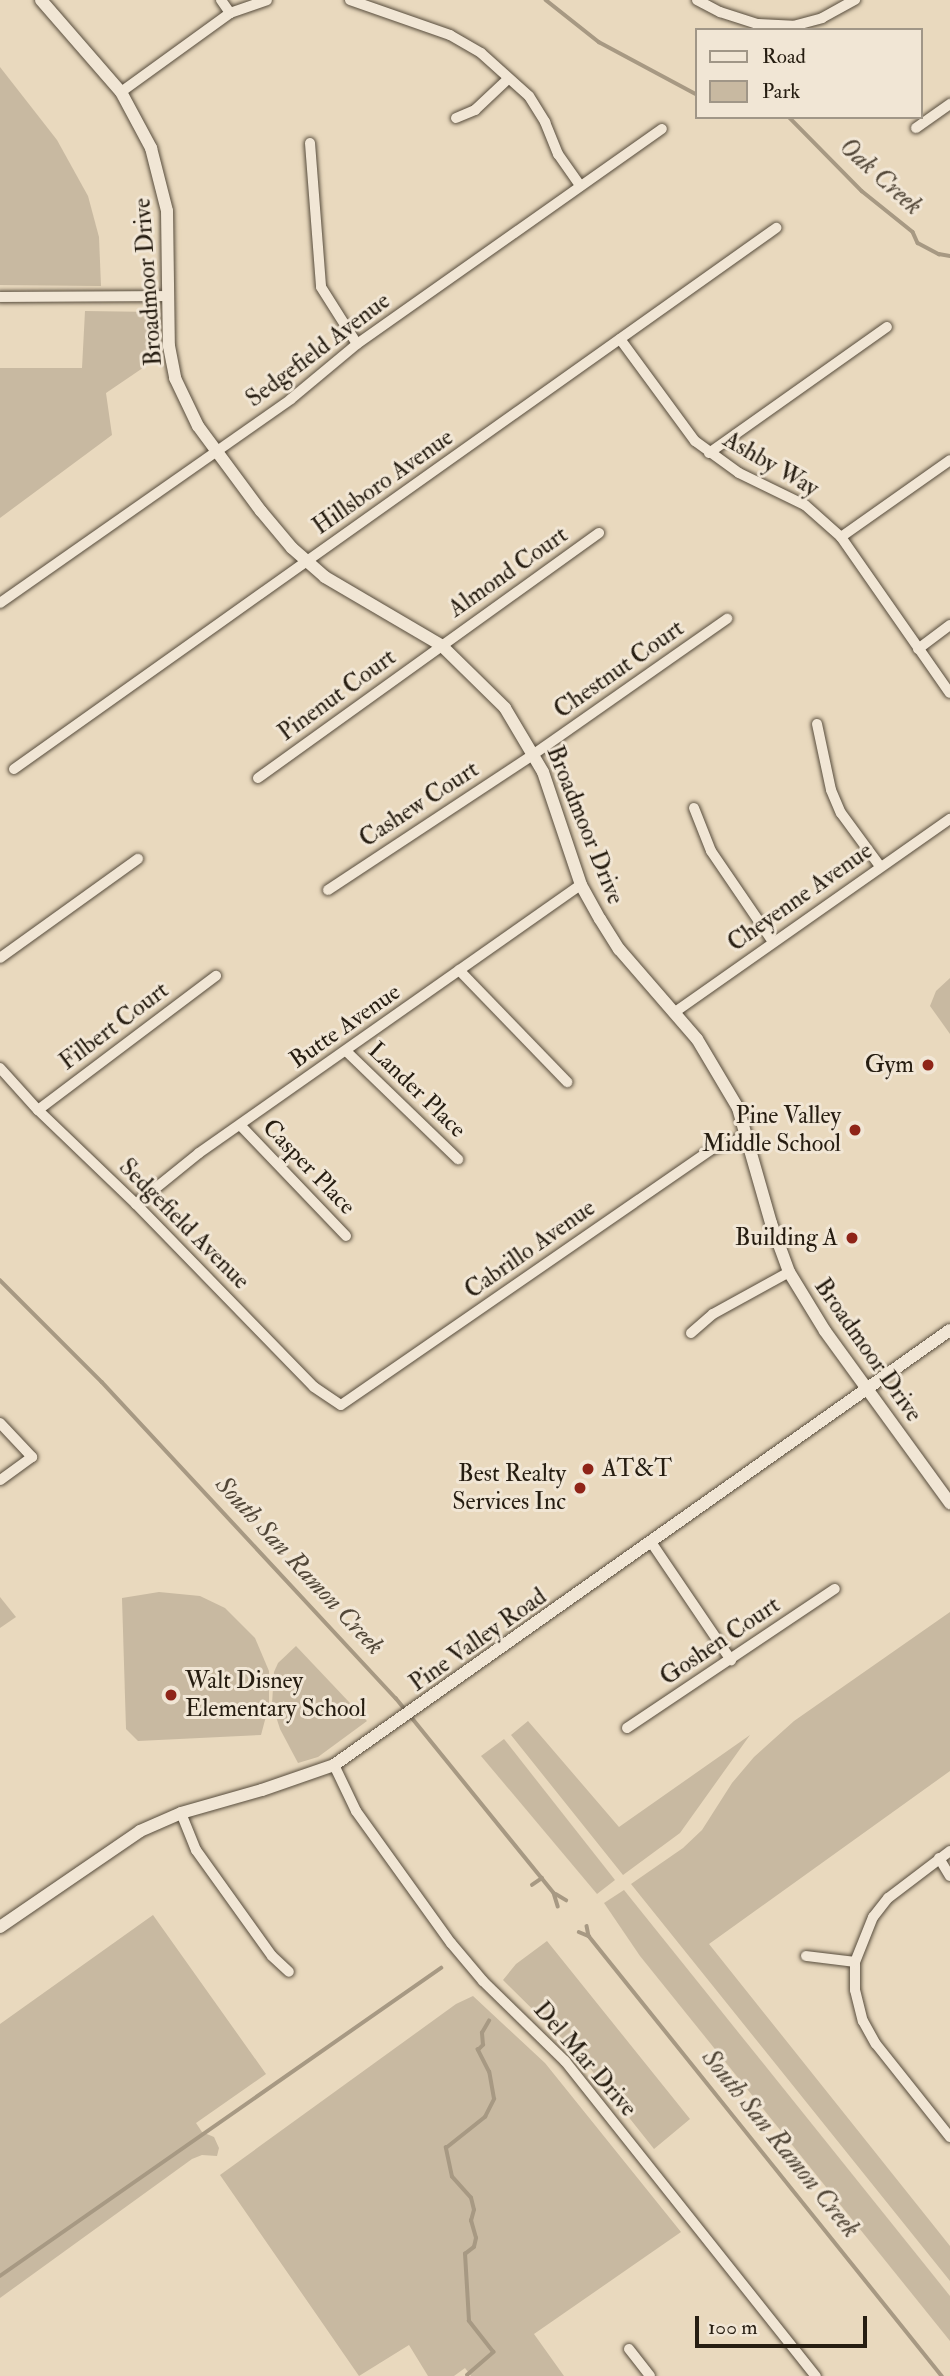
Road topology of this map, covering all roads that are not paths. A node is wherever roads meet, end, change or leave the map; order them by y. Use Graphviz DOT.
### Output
graph roads {
  1 [pos="41,0"];
  2 [pos="222,0"];
  3 [pos="267,0"];
  4 [pos="350,0"];
  5 [pos="697,0"];
  6 [pos="855,0"];
  7 [pos="230,13"];
  8 [pos="509,79"];
  9 [pos="121,92"];
  10 [pos="950,104"];
  11 [pos="456,118"];
  12 [pos="916,128"];
  13 [pos="662,129"];
  14 [pos="310,143"];
  15 [pos="580,186"];
  16 [pos="776,228"];
  17 [pos="168,296"];
  18 [pos="0,297"];
  19 [pos="887,327"];
  20 [pos="620,340"];
  21 [pos="357,344"];
  22 [pos="216,452"];
  23 [pos="709,453"];
  24 [pos="950,460"];
  25 [pos="599,533"];
  26 [pos="841,537"];
  27 [pos="307,562"];
  28 [pos="0,603"];
  29 [pos="727,619"];
  30 [pos="950,625"];
  31 [pos="441,645"];
  32 [pos="918,649"];
  33 [pos="950,693"];
  34 [pos="817,724"];
  35 [pos="534,754"];
  36 [pos="14,769"];
  37 [pos="258,778"];
  38 [pos="694,808"];
  39 [pos="950,819"];
  40 [pos="138,859"];
  41 [pos="880,866"];
  42 [pos="581,885"];
  43 [pos="328,890"];
  44 [pos="773,942"];
  45 [pos="0,958"];
  46 [pos="459,971"];
  47 [pos="216,976"];
  48 [pos="675,1012"];
  49 [pos="346,1051"];
  50 [pos="0,1068"];
  51 [pos="567,1082"];
  52 [pos="38,1110"];
  53 [pos="241,1126"];
  54 [pos="747,1136"];
  55 [pos="458,1159"];
  56 [pos="136,1204"];
  57 [pos="346,1236"];
  58 [pos="789,1272"];
  59 [pos="950,1330"];
  60 [pos="691,1333"];
  61 [pos="869,1388"];
  62 [pos="341,1405"];
  63 [pos="0,1423"];
  64 [pos="0,1479"];
  65 [pos="950,1503"];
  66 [pos="651,1542"];
  67 [pos="835,1589"];
  68 [pos="731,1660"];
  69 [pos="627,1728"];
  70 [pos="334,1765"];
  71 [pos="181,1812"];
  72 [pos="950,1851"];
  73 [pos="939,1858"];
  74 [pos="950,1876"];
  75 [pos="0,1927"];
  76 [pos="806,1956"];
  77 [pos="855,1962"];
  78 [pos="289,1972"];
  79 [pos="948,2130"];
  80 [pos="629,2350"];
  81 [pos="650,2376"];
  82 [pos="816,2376"];
  1 -- 9 [label="street, Broadmoor Drive"];
  2 -- 7 [label="street"];
  3 -- 7 [label="street"];
  4 -- 8 [label="street"];
  5 -- 6 [label="street"];
  7 -- 9 [label="street"];
  8 -- 11 [label="street"];
  8 -- 15 [label="street"];
  9 -- 17 [label="street, Broadmoor Drive"];
  10 -- 12 [label="street"];
  13 -- 15 [label="street, Sedgefield Avenue"];
  14 -- 21 [label="street"];
  15 -- 21 [label="street, Sedgefield Avenue"];
  16 -- 20 [label="street, Hillsboro Avenue"];
  17 -- 18 [label="street"];
  17 -- 22 [label="street, Broadmoor Drive"];
  19 -- 23 [label="street"];
  20 -- 23 [label="street, Ashby Way"];
  20 -- 27 [label="street, Hillsboro Avenue"];
  21 -- 22 [label="street, Sedgefield Avenue"];
  22 -- 27 [label="street, Broadmoor Drive"];
  22 -- 28 [label="street, Sedgefield Avenue"];
  23 -- 26 [label="street, Ashby Way"];
  24 -- 26 [label="street"];
  25 -- 31 [label="street, Almond Court"];
  26 -- 32 [label="street, Ashby Way"];
  27 -- 31 [label="street, Broadmoor Drive"];
  27 -- 36 [label="street, Hillsboro Avenue"];
  29 -- 35 [label="street, Chestnut Court"];
  30 -- 32 [label="street"];
  31 -- 35 [label="street, Broadmoor Drive"];
  31 -- 37 [label="street, Pinenut Court"];
  32 -- 33 [label="street, Ashby Way"];
  34 -- 41 [label="street"];
  35 -- 42 [label="street, Broadmoor Drive"];
  35 -- 43 [label="street, Cashew Court"];
  38 -- 44 [label="street"];
  39 -- 41 [label="street, Cheyenne Avenue"];
  40 -- 45 [label="street"];
  41 -- 44 [label="street, Cheyenne Avenue"];
  42 -- 46 [label="street, Butte Avenue"];
  42 -- 48 [label="street, Broadmoor Drive"];
  44 -- 48 [label="street, Cheyenne Avenue"];
  46 -- 49 [label="street, Butte Avenue"];
  46 -- 51 [label="street"];
  47 -- 52 [label="street, Filbert Court"];
  48 -- 54 [label="street, Broadmoor Drive"];
  49 -- 53 [label="street, Butte Avenue"];
  49 -- 55 [label="street, Lander Place"];
  50 -- 52 [label="street, Sedgefield Avenue"];
  52 -- 56 [label="street, Sedgefield Avenue"];
  53 -- 56 [label="street, Butte Avenue"];
  53 -- 57 [label="street, Casper Place"];
  54 -- 58 [label="street, Broadmoor Drive"];
  54 -- 62 [label="street, Cabrillo Avenue"];
  56 -- 62 [label="street, Sedgefield Avenue"];
  58 -- 60 [label="street"];
  58 -- 61 [label="street, Broadmoor Drive"];
  59 -- 61 [label="street, Pine Valley Road"];
  61 -- 65 [label="street, Broadmoor Drive"];
  61 -- 66 [label="street, Pine Valley Road"];
  63 -- 64 [label="street"];
  66 -- 68 [label="street"];
  66 -- 70 [label="street, Pine Valley Road"];
  67 -- 68 [label="street, Goshen Court"];
  68 -- 69 [label="street, Goshen Court"];
  70 -- 71 [label="street, Pine Valley Road"];
  70 -- 82 [label="street, Del Mar Drive"];
  71 -- 75 [label="street, Pine Valley Road"];
  71 -- 78 [label="street"];
  72 -- 73 [label="street"];
  73 -- 74 [label="street"];
  73 -- 77 [label="street"];
  76 -- 77 [label="street"];
  77 -- 79 [label="street"];
  80 -- 81 [label="street"];
}
